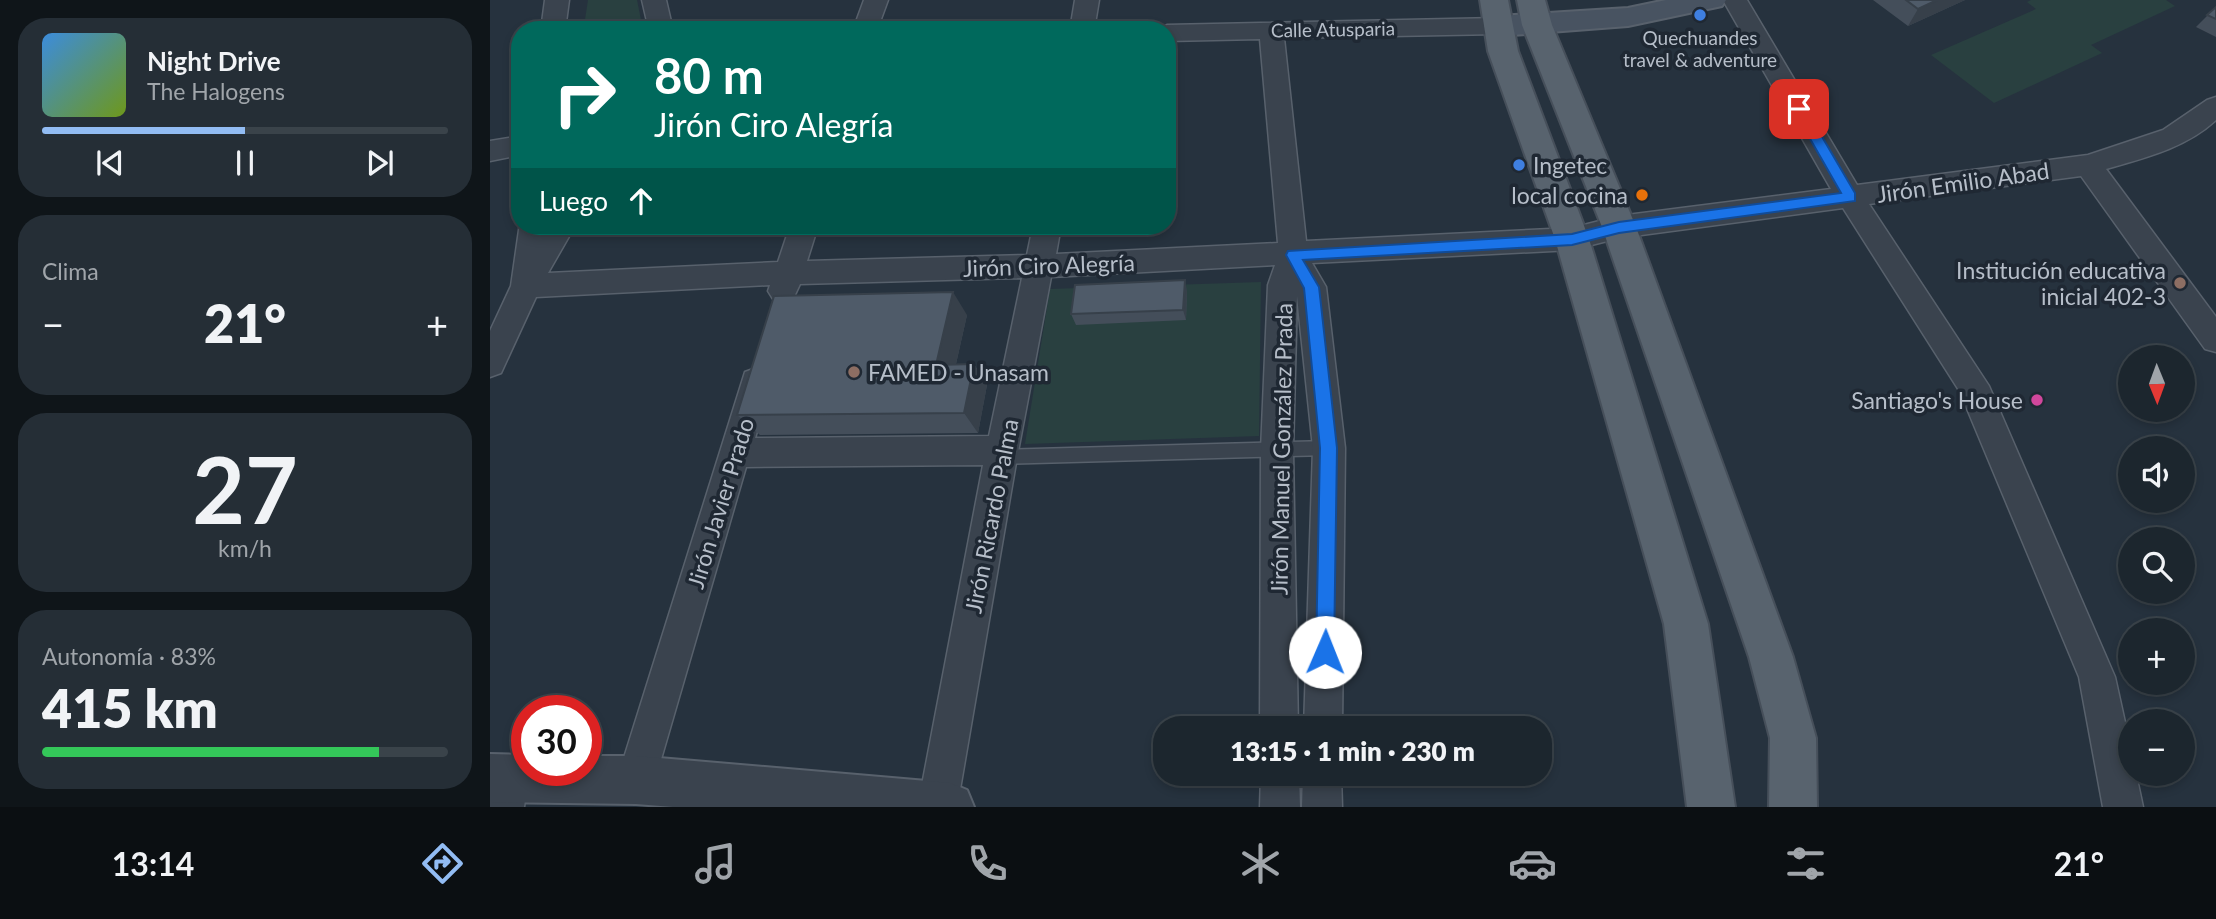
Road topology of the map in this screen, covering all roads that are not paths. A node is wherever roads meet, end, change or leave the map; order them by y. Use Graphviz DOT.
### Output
graph roads {
  1 [pos="557,0"];
  2 [pos="654,0"];
  3 [pos="876,0"];
  4 [pos="1087,0"];
  5 [pos="1670,0"];
  6 [pos="1712,0"];
  7 [pos="1735,0"];
  8 [pos="1534,12"];
  9 [pos="1497,13"];
  10 [pos="1628,17"];
  11 [pos="554,21"];
  12 [pos="659,21"];
  13 [pos="868,21"];
  14 [pos="1084,21"];
  15 [pos="1271,30"];
  16 [pos="1176,33"];
  17 [pos="2212,115"];
  18 [pos="511,147"];
  19 [pos="490,152"];
  20 [pos="2088,165"];
  21 [pos="1850,197"];
  22 [pos="1619,227"];
  23 [pos="531,235"];
  24 [pos="556,235"];
  25 [pos="801,235"];
  26 [pos="1045,235"];
  27 [pos="1572,239"];
  28 [pos="1293,255"];
  29 [pos="1040,266"];
  30 [pos="789,273"];
  31 [pos="526,286"];
  32 [pos="2216,340"];
  33 [pos="490,364"];
  34 [pos="1329,448"];
  35 [pos="1277,450"];
  36 [pos="735,453"];
  37 [pos="1002,454"];
  38 [pos="1279,716"];
  39 [pos="1323,716"];
  40 [pos="636,780"];
  41 [pos="1280,786"];
  42 [pos="1322,786"];
  43 [pos="501,788"];
  44 [pos="804,802"];
  45 [pos="944,806"];
  46 [pos="1280,807"];
  47 [pos="1322,807"];
  48 [pos="1711,807"];
  49 [pos="1793,807"];
  50 [pos="2123,807"];
  1 -- 11 [label="street"];
  2 -- 12 [label="street"];
  3 -- 13 [label="street"];
  4 -- 14 [label="street"];
  5 -- 10 [label="main road"];
  6 -- 10 [label="main road"];
  7 -- 21 [label="street"];
  8 -- 9 [label="main road"];
  8 -- 10 [label="main road"];
  8 -- 22 [label="main road"];
  9 -- 15 [label="street, Calle Atusparia"];
  9 -- 27 [label="main road"];
  15 -- 16 [label="street, Calle Atusparia"];
  15 -- 28 [label="street, Jirón Manuel González Prada"];
  17 -- 20 [label="street, Jirón Emilio Abad"];
  18 -- 19 [label="street"];
  20 -- 21 [label="street, Jirón Emilio Abad"];
  20 -- 32 [label="street"];
  21 -- 22 [label="street, Jirón Emilio Abad"];
  21 -- 50 [label="street"];
  22 -- 27 [label="street, Jirón Emilio Abad"];
  22 -- 49 [label="main road"];
  23 -- 31 [label="street"];
  24 -- 31 [label="street"];
  25 -- 30 [label="street, Jirón Javier Prado"];
  26 -- 29 [label="street, Jirón Ricardo Palma"];
  27 -- 28 [label="street, Jirón Ciro Alegría"];
  27 -- 48 [label="main road"];
  28 -- 29 [label="street, Jirón Ciro Alegría"];
  28 -- 34 [label="street, Jirón Manuel González Prada"];
  28 -- 35 [label="street, Jirón Manuel González Prada"];
  29 -- 30 [label="street, Jirón Ciro Alegría"];
  29 -- 37 [label="street, Jirón Ricardo Palma"];
  30 -- 31 [label="street, Jirón Ciro Alegría"];
  30 -- 36 [label="street, Jirón Javier Prado"];
  31 -- 33 [label="street"];
  34 -- 35 [label="lane"];
  34 -- 39 [label="street, Jirón Manuel González Prada"];
  35 -- 37 [label="lane"];
  35 -- 38 [label="street, Jirón Manuel González Prada"];
  36 -- 37 [label="street"];
  36 -- 40 [label="street, Jirón Javier Prado"];
  37 -- 45 [label="street, Jirón Ricardo Palma"];
  40 -- 43 [label="street"];
  40 -- 44 [label="street"];
  41 -- 46 [label="street"];
  42 -- 47 [label="street"];
  44 -- 45 [label="street"];
}
